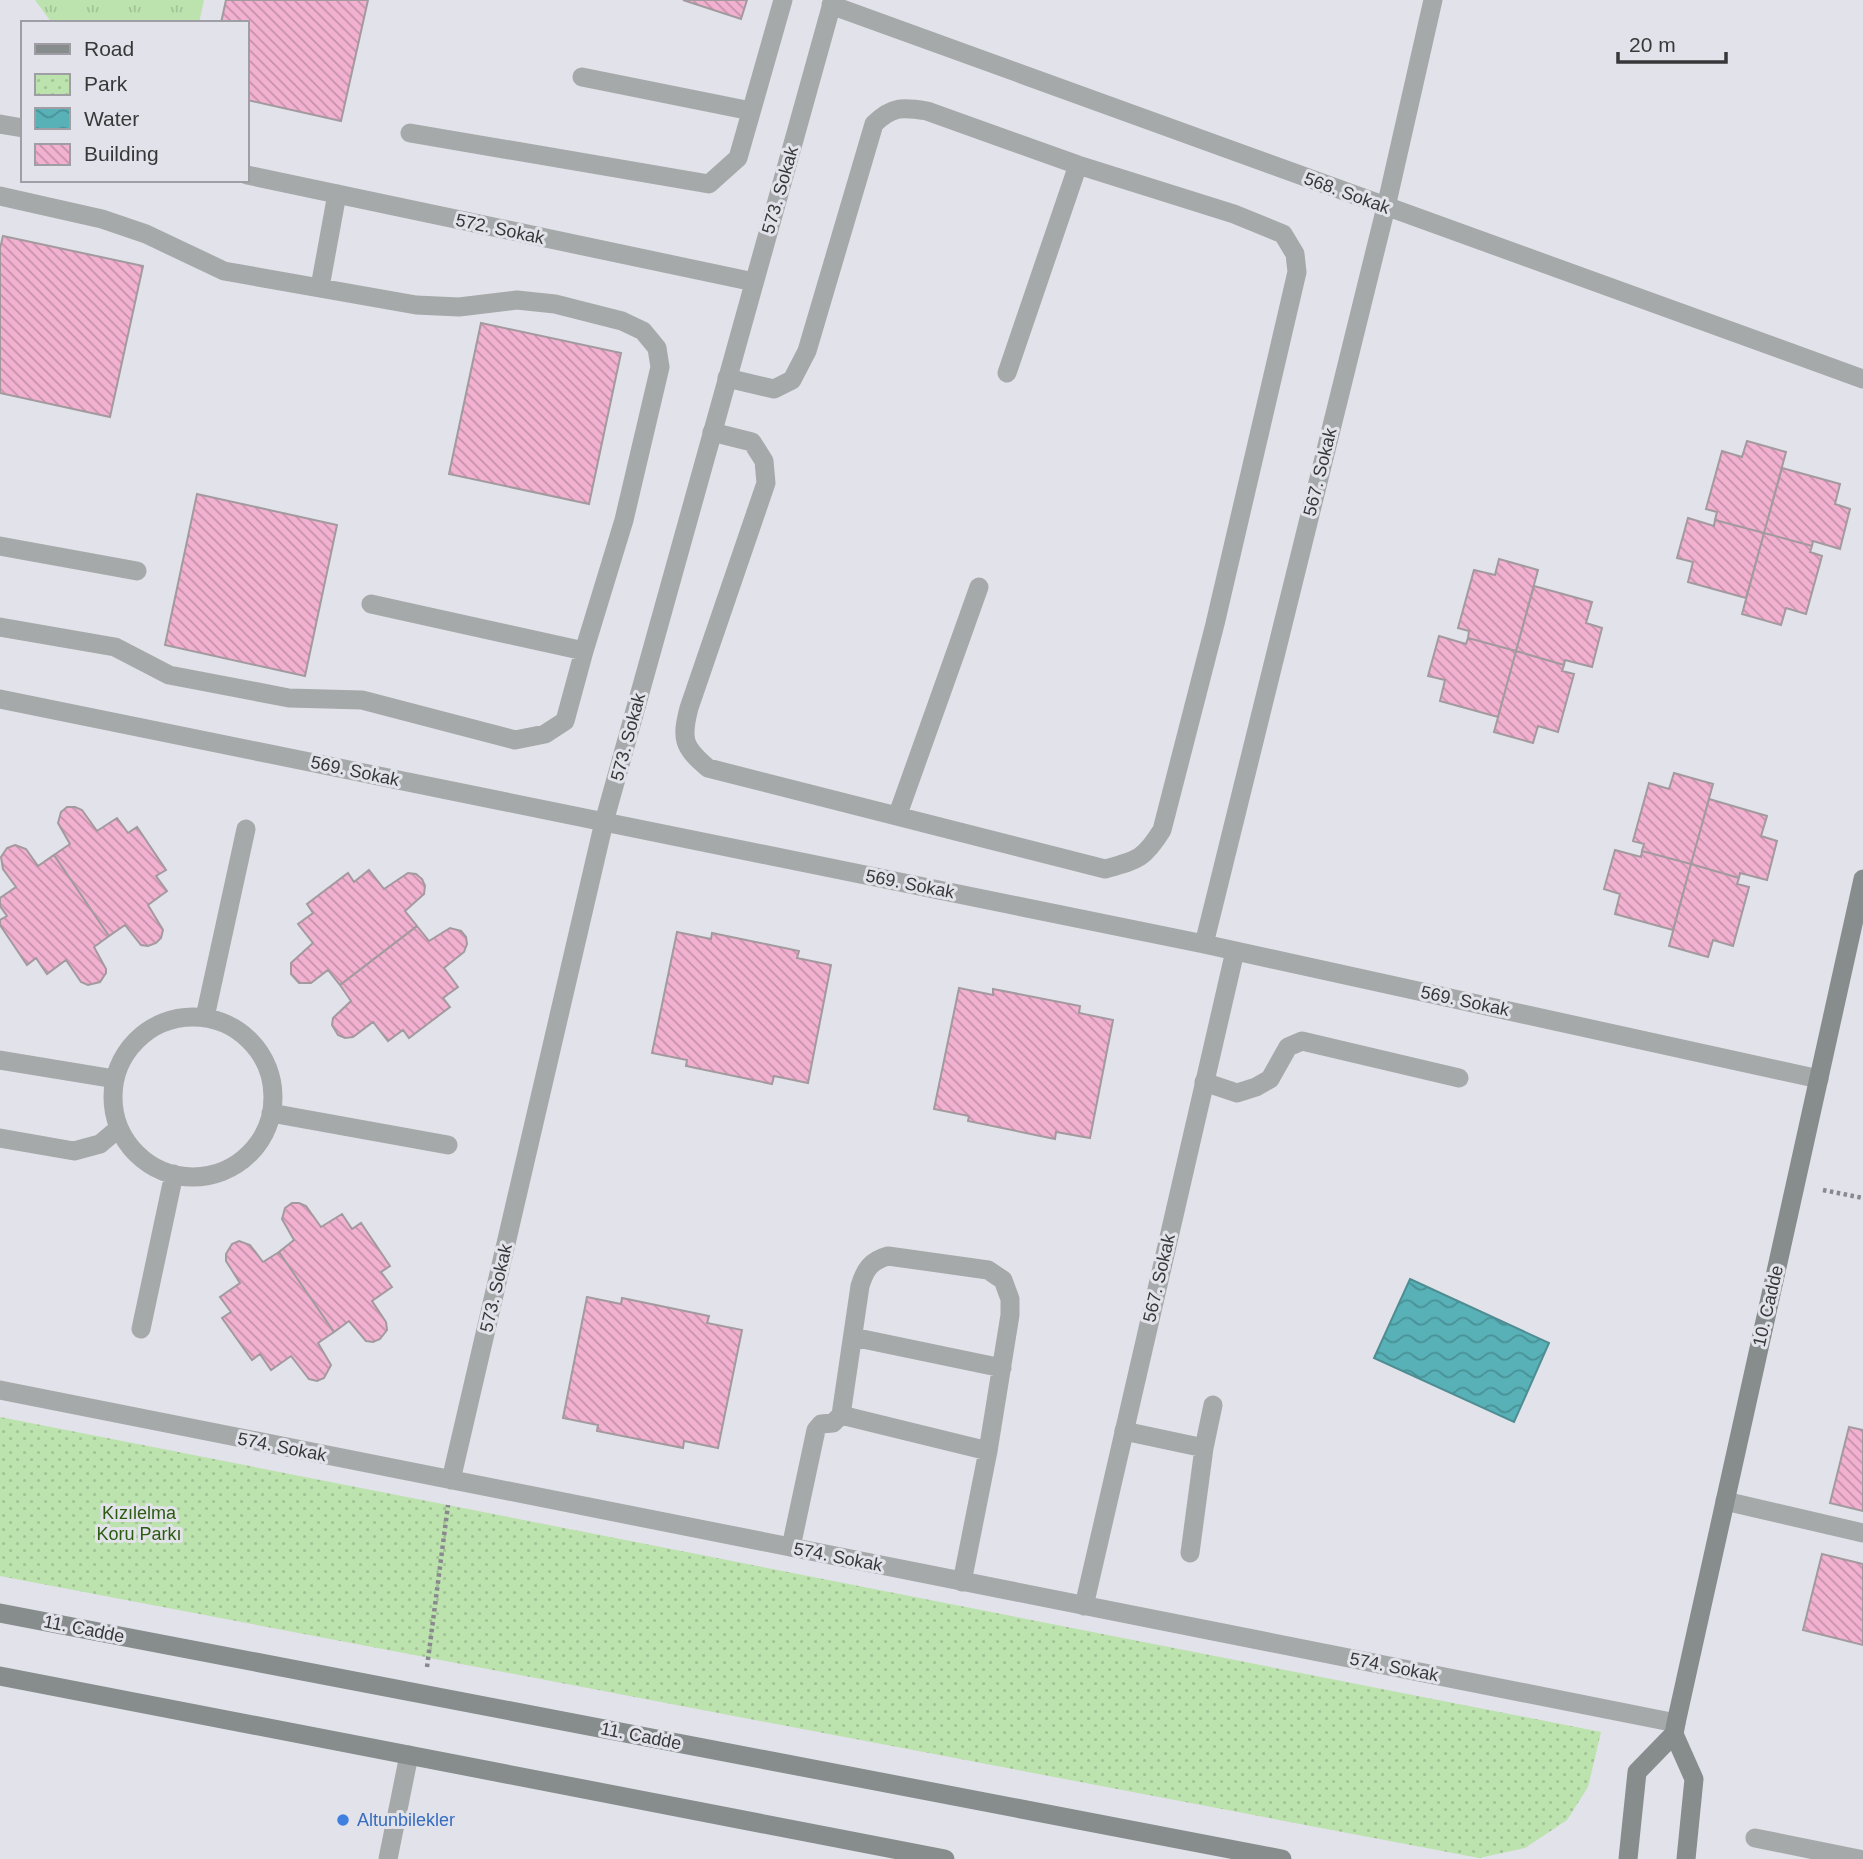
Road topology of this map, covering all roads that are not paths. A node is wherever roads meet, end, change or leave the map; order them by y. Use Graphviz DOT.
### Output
graph roads {
  1 [pos="783,0"];
  2 [pos="1433,0"];
  3 [pos="832,3"];
  4 [pos="582,77"];
  5 [pos="751,111"];
  6 [pos="0,124"];
  7 [pos="21,128"];
  8 [pos="410,133"];
  9 [pos="1078,165"];
  10 [pos="248,175"];
  11 [pos="337,194"];
  12 [pos="0,196"];
  13 [pos="1386,207"];
  14 [pos="754,282"];
  15 [pos="320,287"];
  16 [pos="1007,373"];
  17 [pos="727,378"];
  18 [pos="1863,379"];
  19 [pos="712,432"];
  20 [pos="0,546"];
  21 [pos="137,571"];
  22 [pos="979,587"];
  23 [pos="371,604"];
  24 [pos="0,627"];
  25 [pos="584,651"];
  26 [pos="0,699"];
  27 [pos="898,814"];
  28 [pos="604,822"];
  29 [pos="246,829"];
  30 [pos="1863,879"];
  31 [pos="1858,928"];
  32 [pos="1204,944"];
  33 [pos="1235,951"];
  34 [pos="205,1017"];
  35 [pos="0,1060"];
  36 [pos="1460,1078"];
  37 [pos="115,1079"];
  38 [pos="1819,1079"];
  39 [pos="1204,1082"];
  40 [pos="271,1113"];
  41 [pos="119,1128"];
  42 [pos="0,1138"];
  43 [pos="448,1145"];
  44 [pos="174,1174"];
  45 [pos="141,1329"];
  46 [pos="853,1337"];
  47 [pos="1002,1368"];
  48 [pos="0,1391"];
  49 [pos="1213,1405"];
  50 [pos="841,1415"];
  51 [pos="1124,1431"];
  52 [pos="1204,1448"];
  53 [pos="988,1451"];
  54 [pos="451,1480"];
  55 [pos="1725,1501"];
  56 [pos="1863,1533"];
  57 [pos="791,1548"];
  58 [pos="1190,1553"];
  59 [pos="962,1582"];
  60 [pos="1084,1606"];
  61 [pos="0,1613"];
  62 [pos="0,1676"];
  63 [pos="1675,1729"];
  64 [pos="409,1755"];
  65 [pos="1755,1838"];
  66 [pos="388,1859"];
  67 [pos="945,1859"];
  68 [pos="1282,1859"];
  69 [pos="1628,1859"];
  70 [pos="1686,1859"];
  71 [pos="1859,1859"];
  1 -- 5 [label="street"];
  2 -- 13 [label="street, 567. Sokak"];
  3 -- 13 [label="street, 568. Sokak"];
  3 -- 14 [label="street, 573. Sokak"];
  4 -- 5 [label="street"];
  5 -- 8 [label="street"];
  6 -- 7 [label="street"];
  9 -- 16 [label="street"];
  9 -- 17 [label="street"];
  9 -- 27 [label="street"];
  10 -- 11 [label="street, 572. Sokak"];
  11 -- 14 [label="street, 572. Sokak"];
  11 -- 15 [label="street"];
  12 -- 15 [label="street"];
  13 -- 18 [label="street, 568. Sokak"];
  13 -- 32 [label="street, 567. Sokak"];
  14 -- 17 [label="street, 573. Sokak"];
  15 -- 25 [label="street"];
  17 -- 19 [label="street, 573. Sokak"];
  19 -- 27 [label="street"];
  19 -- 28 [label="street, 573. Sokak"];
  20 -- 21 [label="street"];
  22 -- 27 [label="street"];
  23 -- 25 [label="street"];
  24 -- 25 [label="street"];
  26 -- 28 [label="street, 569. Sokak"];
  28 -- 32 [label="street, 569. Sokak"];
  28 -- 54 [label="street, 573. Sokak"];
  29 -- 34 [label="street"];
  30 -- 31 [label="main road, 10. Cadde"];
  31 -- 38 [label="main road, 10. Cadde"];
  32 -- 33 [label="street, 569. Sokak"];
  33 -- 38 [label="street, 569. Sokak"];
  33 -- 39 [label="street, 567. Sokak"];
  34 -- 37 [label="street"];
  34 -- 40 [label="street"];
  35 -- 37 [label="street"];
  36 -- 39 [label="street"];
  37 -- 41 [label="street"];
  38 -- 55 [label="main road, 10. Cadde"];
  39 -- 51 [label="street, 567. Sokak"];
  40 -- 43 [label="street"];
  40 -- 44 [label="street"];
  41 -- 42 [label="street"];
  41 -- 44 [label="street"];
  44 -- 45 [label="street"];
  46 -- 47 [label="street"];
  46 -- 47 [label="street"];
  46 -- 50 [label="street"];
  47 -- 53 [label="street"];
  48 -- 54 [label="street, 574. Sokak"];
  49 -- 52 [label="street"];
  50 -- 53 [label="street"];
  50 -- 57 [label="street"];
  51 -- 52 [label="street"];
  51 -- 60 [label="street, 567. Sokak"];
  52 -- 58 [label="street"];
  53 -- 59 [label="street"];
  54 -- 57 [label="street, 574. Sokak"];
  55 -- 56 [label="street"];
  55 -- 63 [label="main road, 10. Cadde"];
  57 -- 59 [label="street, 574. Sokak"];
  59 -- 60 [label="street, 574. Sokak"];
  60 -- 63 [label="street, 574. Sokak"];
  61 -- 68 [label="main road, 11. Cadde"];
  62 -- 64 [label="main road"];
  63 -- 69 [label="main road"];
  63 -- 70 [label="main road"];
  64 -- 66 [label="street"];
  64 -- 67 [label="main road"];
  65 -- 71 [label="street"];
}
